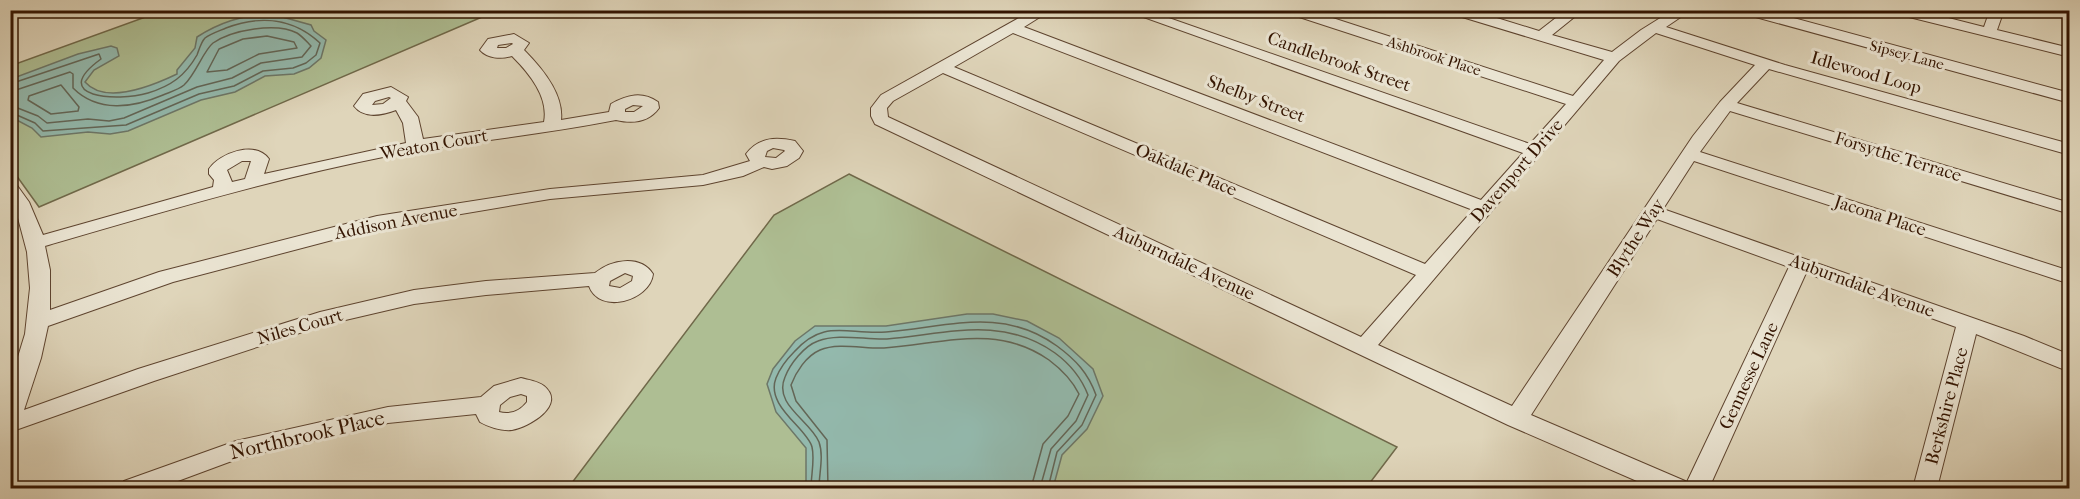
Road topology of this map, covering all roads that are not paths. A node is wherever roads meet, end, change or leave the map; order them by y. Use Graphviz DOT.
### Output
graph roads {
  1 [pos="1044,10"];
  2 [pos="1131,10"];
  3 [pos="1292,10"];
  4 [pos="1454,10"];
  5 [pos="1576,10"];
  6 [pos="1684,10"];
  7 [pos="1746,10"];
  8 [pos="1898,10"];
  9 [pos="1997,10"];
  10 [pos="1013,27"];
  11 [pos="1654,28"];
  12 [pos="1989,33"];
  13 [pos="1541,36"];
  14 [pos="515,50"];
  15 [pos="2070,53"];
  16 [pos="1614,58"];
  17 [pos="1765,64"];
  18 [pos="942,67"];
  19 [pos="2070,98"];
  20 [pos="398,102"];
  21 [pos="1576,102"];
  22 [pos="1726,105"];
  23 [pos="617,115"];
  24 [pos="552,126"];
  25 [pos="414,147"];
  26 [pos="2070,150"];
  27 [pos="1534,151"];
  28 [pos="1690,154"];
  29 [pos="762,162"];
  30 [pos="253,181"];
  31 [pos="10,188"];
  32 [pos="222,189"];
  33 [pos="1485,207"];
  34 [pos="2070,209"];
  35 [pos="1654,212"];
  36 [pos="35,243"];
  37 [pos="1800,264"];
  38 [pos="1429,273"];
  39 [pos="2070,278"];
  40 [pos="600,279"];
  41 [pos="38,322"];
  42 [pos="1968,324"];
  43 [pos="1364,348"];
  44 [pos="2070,364"];
  45 [pos="487,405"];
  46 [pos="10,416"];
  47 [pos="1516,419"];
  48 [pos="10,424"];
  49 [pos="133,489"];
  50 [pos="1677,489"];
  51 [pos="1697,489"];
  52 [pos="1925,489"];
  1 -- 10 [label="street, Auburndale Avenue"];
  2 -- 27 [label="street, Candlebrook Street"];
  3 -- 21 [label="street, Ashbrook Place"];
  4 -- 13 [label="street"];
  5 -- 13 [label="street"];
  6 -- 11 [label="street, Davenport Drive"];
  7 -- 19 [label="street, Sipsey Lane"];
  8 -- 12 [label="street"];
  9 -- 12 [label="street"];
  10 -- 18 [label="street, Auburndale Avenue"];
  10 -- 33 [label="street, Shelby Street"];
  11 -- 16 [label="street, Davenport Drive"];
  11 -- 17 [label="street, Idlewood Loop"];
  12 -- 15 [label="street"];
  13 -- 16 [label="street"];
  14 -- 24 [label="street"];
  16 -- 21 [label="street, Davenport Drive"];
  17 -- 22 [label="street, Blythe Way"];
  17 -- 26 [label="street, Idlewood Loop"];
  18 -- 38 [label="street, Oakdale Place"];
  18 -- 43 [label="street, Auburndale Avenue"];
  20 -- 25 [label="street"];
  21 -- 27 [label="street, Davenport Drive"];
  22 -- 28 [label="street, Blythe Way"];
  22 -- 34 [label="street, Forsythe Terrace"];
  23 -- 24 [label="street, Weaton Court"];
  24 -- 25 [label="street, Weaton Court"];
  25 -- 30 [label="street, Weaton Court"];
  27 -- 33 [label="street, Davenport Drive"];
  28 -- 35 [label="street, Blythe Way"];
  28 -- 39 [label="street, Jacona Place"];
  29 -- 41 [label="street, Addison Avenue"];
  30 -- 32 [label="street, Weaton Court"];
  30 -- 32 [label="street"];
  31 -- 36 [label="street"];
  32 -- 36 [label="street, Weaton Court"];
  33 -- 38 [label="street, Davenport Drive"];
  35 -- 37 [label="street, Auburndale Avenue"];
  35 -- 47 [label="street, Blythe Way"];
  36 -- 41 [label="street"];
  37 -- 42 [label="street, Auburndale Avenue"];
  37 -- 51 [label="street, Gennesse Lane"];
  38 -- 43 [label="street, Davenport Drive"];
  40 -- 48 [label="street, Niles Court"];
  41 -- 46 [label="street"];
  42 -- 44 [label="street, Auburndale Avenue"];
  42 -- 52 [label="street, Berkshire Place"];
  43 -- 47 [label="street, Auburndale Avenue"];
  45 -- 49 [label="street, Northbrook Place"];
  47 -- 50 [label="street, Auburndale Avenue"];
}
